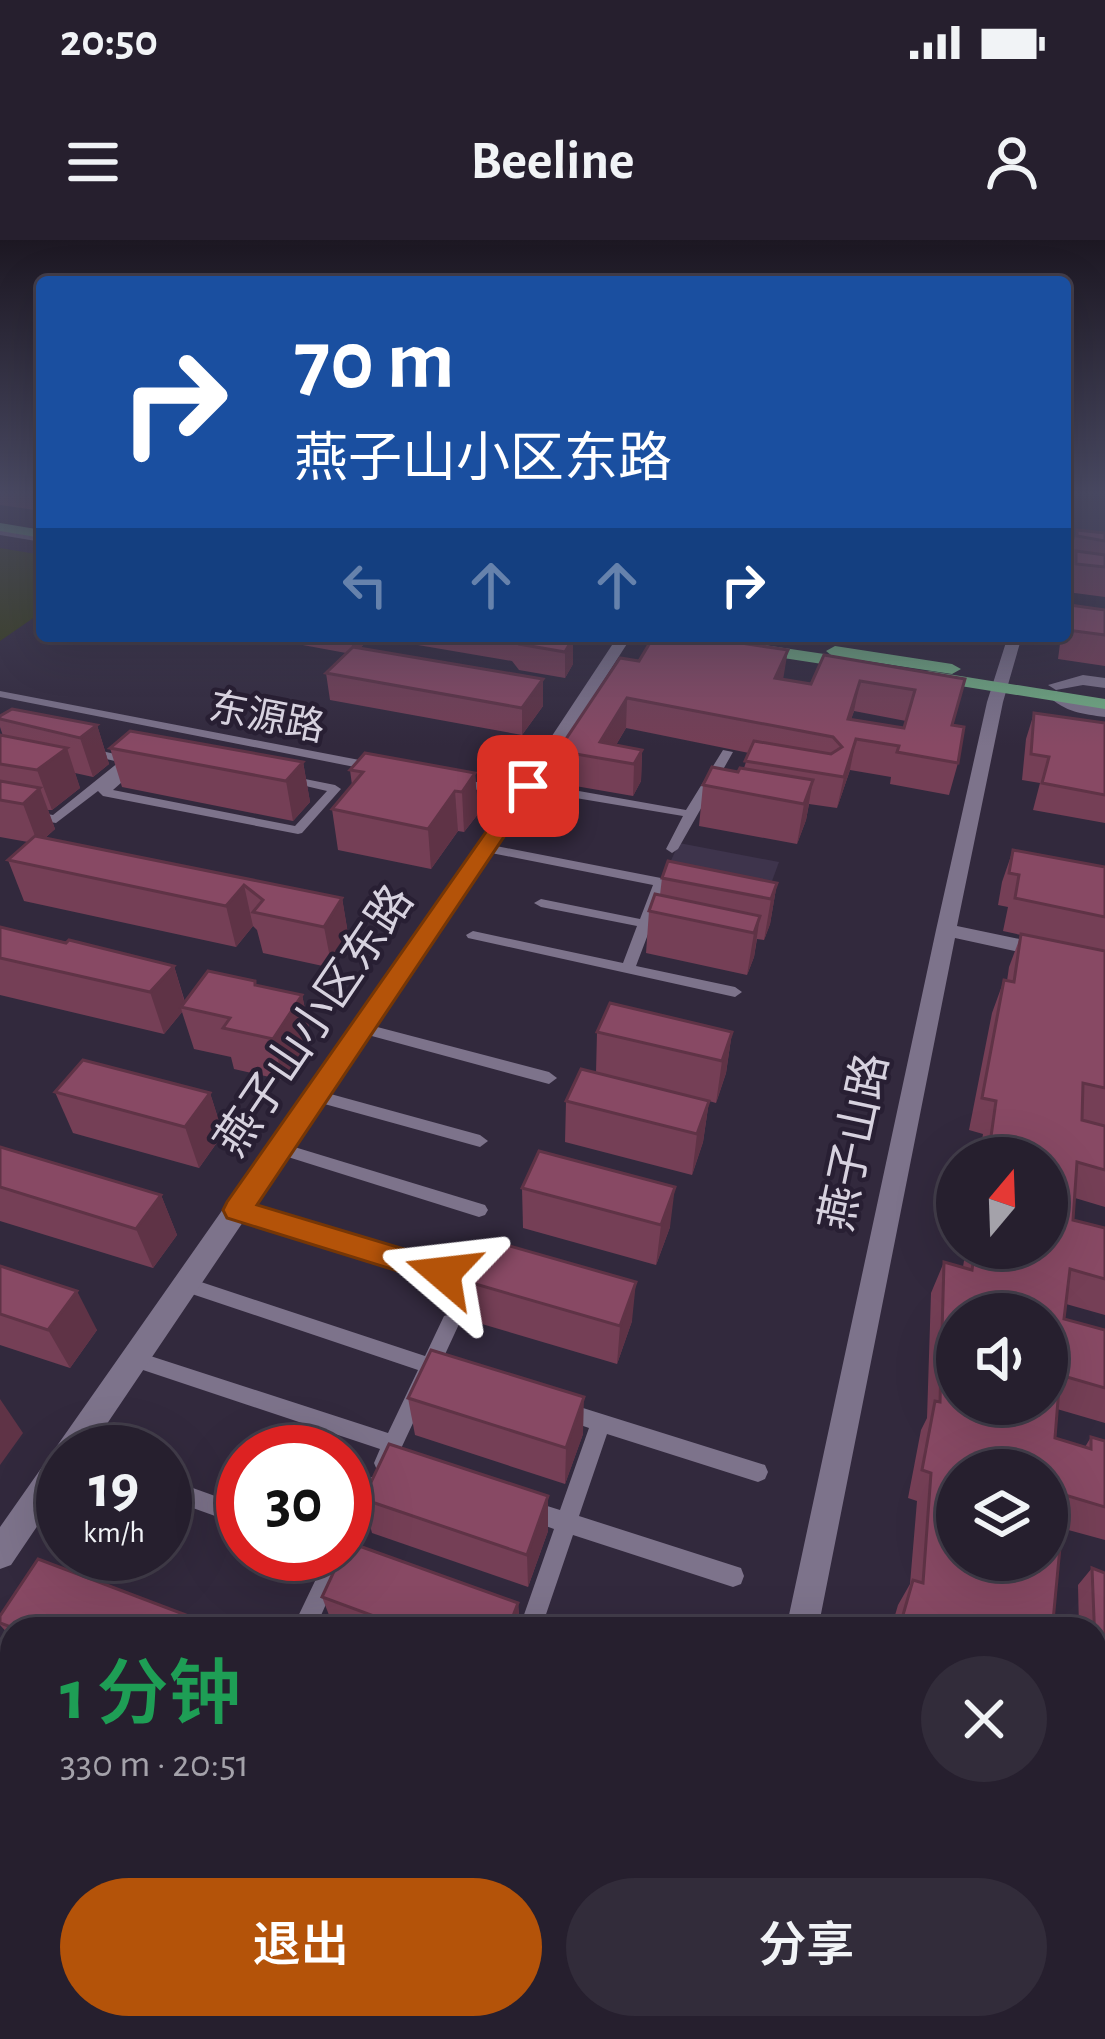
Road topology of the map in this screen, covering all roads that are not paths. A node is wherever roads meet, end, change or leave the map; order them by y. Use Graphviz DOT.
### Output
graph roads {
  1 [pos="621,642"];
  2 [pos="1014,642"];
  3 [pos="734,644"];
  4 [pos="768,646"];
  5 [pos="1105,683"];
  6 [pos="1003,684"];
  7 [pos="1056,691"];
  8 [pos="1105,693"];
  9 [pos="0,694"];
  10 [pos="63,708"];
  11 [pos="1105,708"];
  12 [pos="50,718"];
  13 [pos="166,727"];
  14 [pos="149,745"];
  15 [pos="65,747"];
  16 [pos="128,760"];
  17 [pos="744,762"];
  18 [pos="367,765"];
  19 [pos="390,770"];
  20 [pos="261,772"];
  21 [pos="436,778"];
  22 [pos="352,781"];
  23 [pos="702,794"];
  24 [pos="521,797"];
  25 [pos="443,798"];
  26 [pos="724,798"];
  27 [pos="0,810"];
  28 [pos="690,814"];
  29 [pos="486,848"];
  30 [pos="673,849"];
  31 [pos="541,903"];
  32 [pos="645,924"];
  33 [pos="665,928"];
  34 [pos="950,930"];
  35 [pos="473,935"];
  36 [pos="1105,963"];
  37 [pos="628,968"];
  38 [pos="736,992"];
  39 [pos="362,1028"];
  40 [pos="549,1078"];
  41 [pos="316,1096"];
  42 [pos="480,1141"];
  43 [pos="278,1148"];
  44 [pos="238,1210"];
  45 [pos="478,1210"];
  46 [pos="443,1273"];
  47 [pos="186,1285"];
  48 [pos="451,1322"];
  49 [pos="135,1359"];
  50 [pos="430,1366"];
  51 [pos="452,1373"];
  52 [pos="537,1402"];
  53 [pos="601,1424"];
  54 [pos="90,1425"];
  55 [pos="389,1453"];
  56 [pos="407,1469"];
  57 [pos="758,1472"];
  58 [pos="372,1488"];
  59 [pos="497,1500"];
  60 [pos="36,1502"];
  61 [pos="565,1523"];
  62 [pos="0,1554"];
  63 [pos="733,1576"];
  64 [pos="334,1581"];
  65 [pos="311,1617"];
  66 [pos="531,1617"];
  67 [pos="805,1617"];
  68 [pos="817,1617"];
  1 -- 24 [label="street, 燕子山小区东路"];
  2 -- 6 [label="street, 燕子山路"];
  3 -- 4 [label="main road"];
  4 -- 6 [label="main road"];
  5 -- 7 [label="street"];
  6 -- 7 [label="main road"];
  6 -- 34 [label="street, 燕子山路"];
  7 -- 8 [label="main road"];
  7 -- 11 [label="main road"];
  9 -- 10 [label="street, 东源路"];
  10 -- 12 [label="street"];
  10 -- 13 [label="street, 东源路"];
  13 -- 14 [label="street"];
  13 -- 18 [label="street, 东源路"];
  14 -- 16 [label="street"];
  14 -- 20 [label="street"];
  15 -- 16 [label="street"];
  16 -- 27 [label="street"];
  17 -- 23 [label="street"];
  18 -- 19 [label="street, 东源路"];
  18 -- 22 [label="street"];
  21 -- 24 [label="street"];
  23 -- 26 [label="street"];
  23 -- 28 [label="street"];
  24 -- 25 [label="street"];
  24 -- 28 [label="street"];
  24 -- 29 [label="street, 燕子山小区东路"];
  28 -- 30 [label="street"];
  29 -- 32 [label="street"];
  29 -- 39 [label="street, 燕子山小区东路"];
  31 -- 32 [label="street"];
  32 -- 33 [label="street"];
  32 -- 37 [label="street"];
  34 -- 36 [label="street"];
  34 -- 67 [label="street, 燕子山路"];
  34 -- 68 [label="street, 燕子山路"];
  35 -- 37 [label="street"];
  37 -- 38 [label="street"];
  39 -- 40 [label="street"];
  39 -- 41 [label="street, 燕子山小区东路"];
  41 -- 42 [label="street"];
  41 -- 43 [label="street, 燕子山小区东路"];
  43 -- 44 [label="street, 燕子山小区东路"];
  43 -- 45 [label="street"];
  44 -- 46 [label="street"];
  44 -- 47 [label="street, 燕子山小区东路"];
  47 -- 49 [label="street, 燕子山小区东路"];
  47 -- 50 [label="street"];
  48 -- 50 [label="street"];
  49 -- 54 [label="street, 燕子山小区东路"];
  49 -- 55 [label="street"];
  50 -- 51 [label="street"];
  50 -- 55 [label="street"];
  52 -- 53 [label="street"];
  53 -- 57 [label="street"];
  53 -- 61 [label="street"];
  55 -- 56 [label="street"];
  55 -- 58 [label="street"];
  59 -- 61 [label="street"];
  60 -- 62 [label="street"];
  61 -- 63 [label="street"];
  61 -- 66 [label="street"];
  64 -- 65 [label="street"];
}
